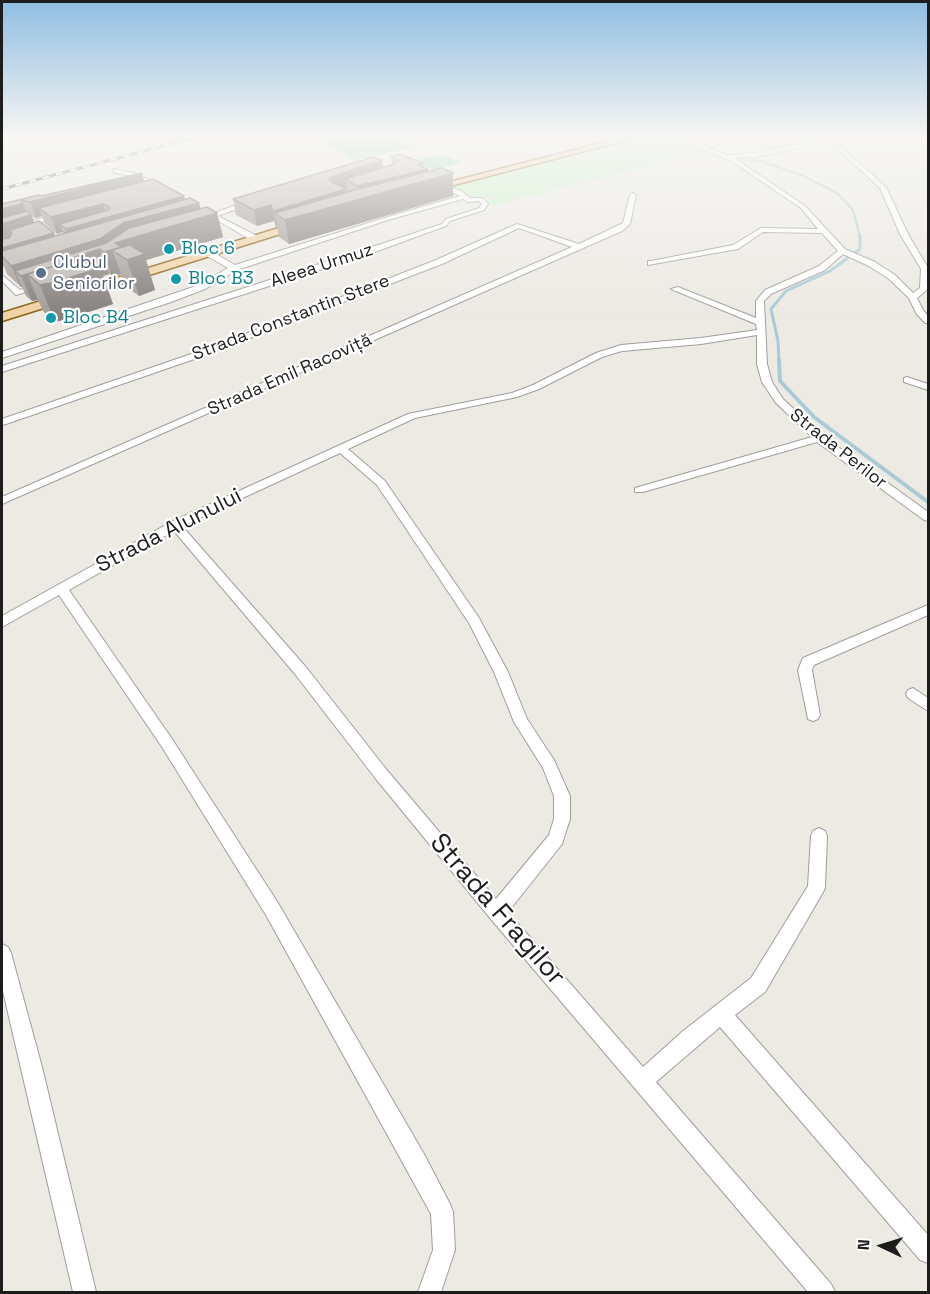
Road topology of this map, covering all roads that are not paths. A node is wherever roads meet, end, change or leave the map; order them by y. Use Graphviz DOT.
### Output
graph roads {
  1 [pos="463,197"];
  2 [pos="464,197"];
  3 [pos="632,197"];
  4 [pos="789,197"];
  5 [pos="888,197"];
  6 [pos="261,200"];
  7 [pos="204,211"];
  8 [pos="69,213"];
  9 [pos="213,215"];
  10 [pos="317,220"];
  11 [pos="226,222"];
  12 [pos="216,225"];
  13 [pos="2,231"];
  14 [pos="826,231"];
  15 [pos="254,238"];
  16 [pos="577,246"];
  17 [pos="844,252"];
  18 [pos="208,253"];
  19 [pos="651,263"];
  20 [pos="12,268"];
  21 [pos="234,268"];
  22 [pos="927,269"];
  23 [pos="2,271"];
  24 [pos="2,277"];
  25 [pos="50,283"];
  26 [pos="675,289"];
  27 [pos="913,297"];
  28 [pos="2,317"];
  29 [pos="928,321"];
  30 [pos="762,327"];
  31 [pos="2,356"];
  32 [pos="2,369"];
  33 [pos="907,380"];
  34 [pos="928,387"];
  35 [pos="2,422"];
  36 [pos="819,438"];
  37 [pos="341,448"];
  38 [pos="639,490"];
  39 [pos="2,501"];
  40 [pos="928,517"];
  41 [pos="175,525"];
  42 [pos="61,588"];
  43 [pos="928,610"];
  44 [pos="2,622"];
  45 [pos="914,694"];
  46 [pos="928,705"];
  47 [pos="813,715"];
  48 [pos="819,836"];
  49 [pos="496,912"];
  50 [pos="2,953"];
  51 [pos="721,1014"];
  52 [pos="642,1081"];
  53 [pos="928,1252"];
  54 [pos="85,1293"];
  55 [pos="429,1293"];
  56 [pos="823,1293"];
  1 -- 21 [label="street"];
  2 -- 32 [label="street, Aleea Urmuz"];
  3 -- 16 [label="street, Strada Emil Racoviță"];
  4 -- 14 [label="street"];
  5 -- 22 [label="street"];
  6 -- 9 [label="street"];
  7 -- 9 [label="street"];
  8 -- 13 [label="street"];
  9 -- 11 [label="street"];
  10 -- 15 [label="main road"];
  11 -- 12 [label="street"];
  11 -- 15 [label="street"];
  14 -- 17 [label="street"];
  14 -- 19 [label="street"];
  15 -- 18 [label="main road"];
  16 -- 35 [label="street, Strada Constantin Stere"];
  16 -- 39 [label="street, Strada Emil Racoviță"];
  17 -- 27 [label="street"];
  17 -- 30 [label="street, Strada Perilor"];
  18 -- 21 [label="street"];
  18 -- 28 [label="main road"];
  20 -- 23 [label="street"];
  21 -- 31 [label="street"];
  22 -- 27 [label="street"];
  24 -- 25 [label="street"];
  26 -- 30 [label="street"];
  27 -- 29 [label="street"];
  30 -- 36 [label="street, Strada Perilor"];
  30 -- 37 [label="street, Strada Alunului"];
  33 -- 34 [label="street"];
  36 -- 38 [label="street"];
  36 -- 40 [label="street, Strada Perilor"];
  37 -- 41 [label="street, Strada Alunului"];
  37 -- 49 [label="street"];
  41 -- 42 [label="street, Strada Alunului"];
  41 -- 49 [label="street, Strada Fragilor"];
  42 -- 44 [label="street, Strada Alunului"];
  42 -- 55 [label="street"];
  43 -- 47 [label="street"];
  45 -- 46 [label="street"];
  48 -- 51 [label="street"];
  49 -- 52 [label="street, Strada Fragilor"];
  50 -- 54 [label="street"];
  51 -- 52 [label="street"];
  51 -- 53 [label="street"];
  52 -- 56 [label="street, Strada Fragilor"];
}
